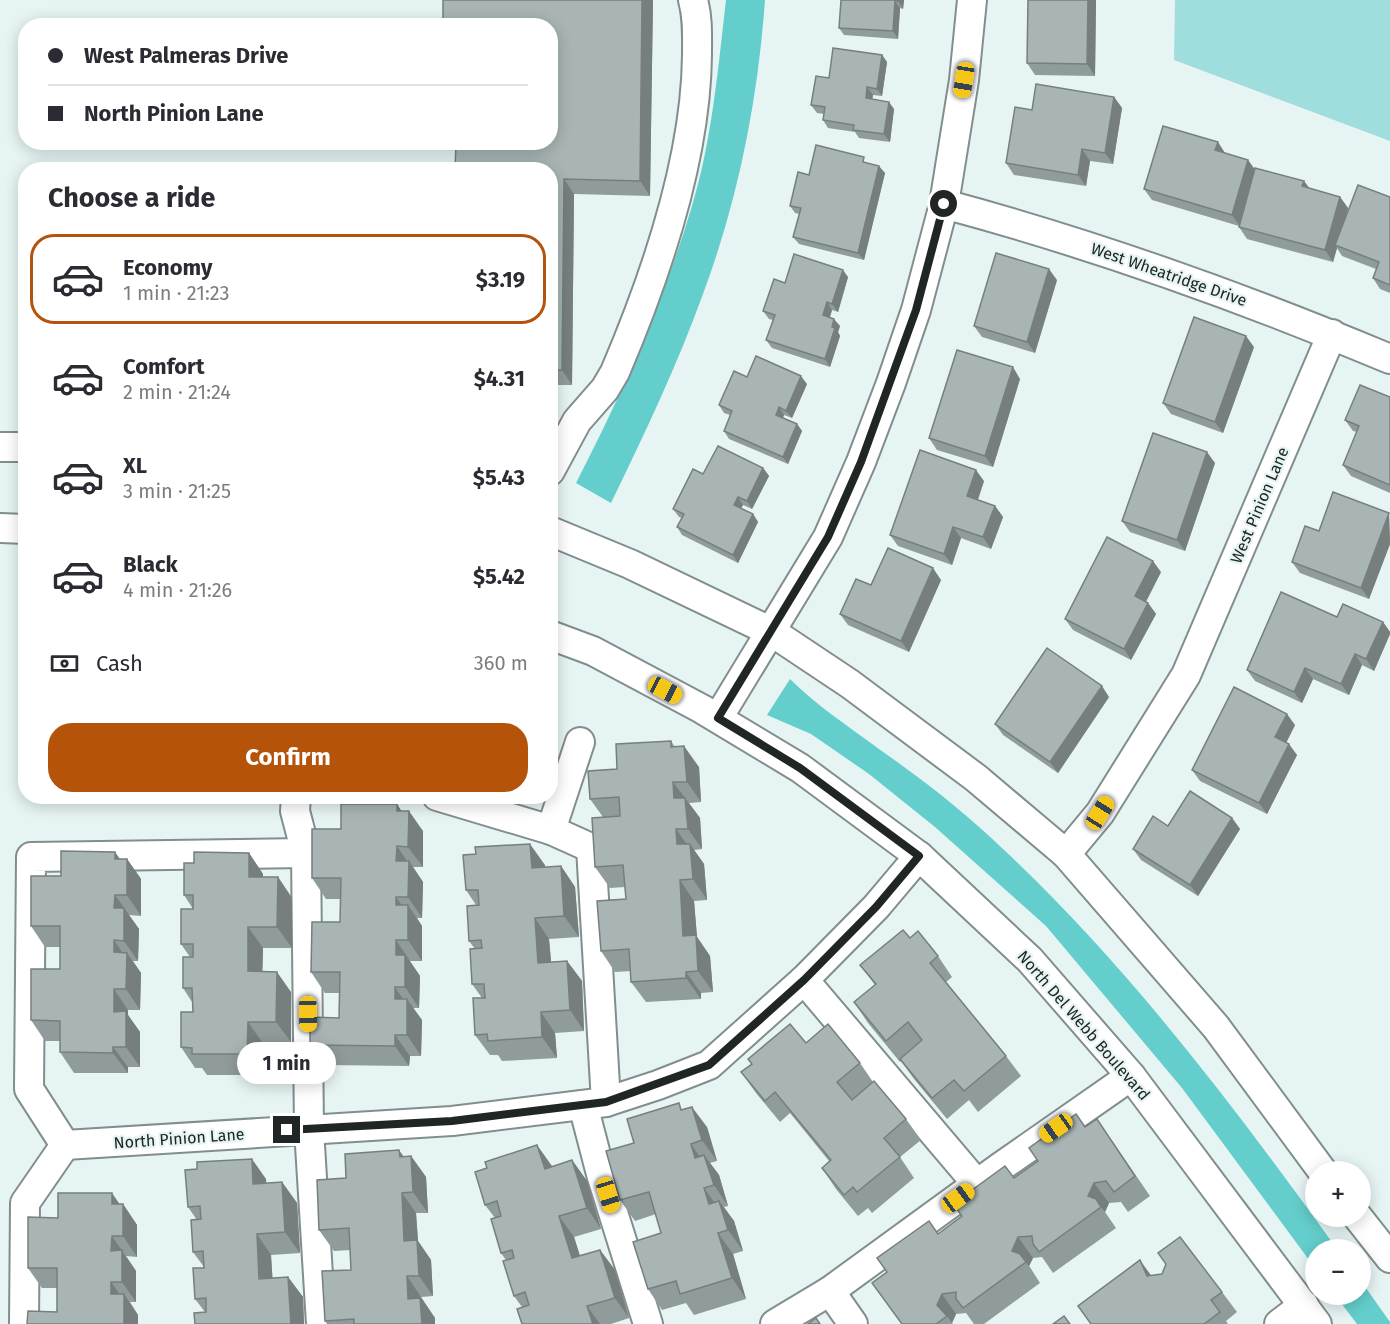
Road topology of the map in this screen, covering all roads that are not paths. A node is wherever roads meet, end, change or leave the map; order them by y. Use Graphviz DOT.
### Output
graph roads {
  1 [pos="693,0"];
  2 [pos="972,0"];
  3 [pos="944,204"];
  4 [pos="1332,334"];
  5 [pos="1390,359"];
  6 [pos="0,447"];
  7 [pos="18,447"];
  8 [pos="558,456"];
  9 [pos="0,528"];
  10 [pos="18,529"];
  11 [pos="558,534"];
  12 [pos="772,632"];
  13 [pos="558,638"];
  14 [pos="718,718"];
  15 [pos="580,741"];
  16 [pos="296,804"];
  17 [pos="464,804"];
  18 [pos="551,830"];
  19 [pos="306,853"];
  20 [pos="1066,854"];
  21 [pos="919,856"];
  22 [pos="804,980"];
  23 [pos="1131,1076"];
  24 [pos="595,1104"];
  25 [pos="309,1129"];
  26 [pos="65,1145"];
  27 [pos="1315,1161"];
  28 [pos="977,1184"];
  29 [pos="1366,1227"];
  30 [pos="1390,1258"];
  31 [pos="830,1292"];
  32 [pos="1310,1315"];
  33 [pos="24,1324"];
  34 [pos="321,1324"];
  35 [pos="648,1324"];
  36 [pos="775,1324"];
  37 [pos="853,1324"];
  38 [pos="1279,1324"];
  1 -- 8 [label="street"];
  2 -- 3 [label="street"];
  3 -- 4 [label="street, West Wheatridge Drive"];
  3 -- 12 [label="street"];
  4 -- 5 [label="street, West Wheatridge Drive"];
  4 -- 20 [label="street, West Pinion Lane"];
  6 -- 7 [label="street"];
  9 -- 10 [label="street"];
  11 -- 12 [label="street"];
  12 -- 14 [label="street"];
  12 -- 20 [label="street"];
  13 -- 14 [label="street, North Del Webb Boulevard"];
  14 -- 21 [label="street, North Del Webb Boulevard"];
  15 -- 18 [label="street"];
  16 -- 19 [label="street"];
  17 -- 18 [label="street"];
  18 -- 24 [label="street"];
  19 -- 25 [label="street"];
  19 -- 26 [label="street"];
  20 -- 27 [label="street"];
  21 -- 22 [label="street, North Pinion Lane"];
  21 -- 23 [label="street, North Del Webb Boulevard"];
  22 -- 24 [label="street, North Pinion Lane"];
  22 -- 28 [label="street"];
  23 -- 28 [label="street"];
  23 -- 32 [label="street, North Del Webb Boulevard"];
  24 -- 25 [label="street, North Pinion Lane"];
  24 -- 35 [label="street"];
  25 -- 26 [label="street, North Pinion Lane"];
  25 -- 34 [label="street"];
  26 -- 33 [label="street"];
  28 -- 31 [label="street"];
  29 -- 30 [label="street"];
  31 -- 36 [label="street"];
  31 -- 37 [label="street"];
  32 -- 38 [label="street"];
}
